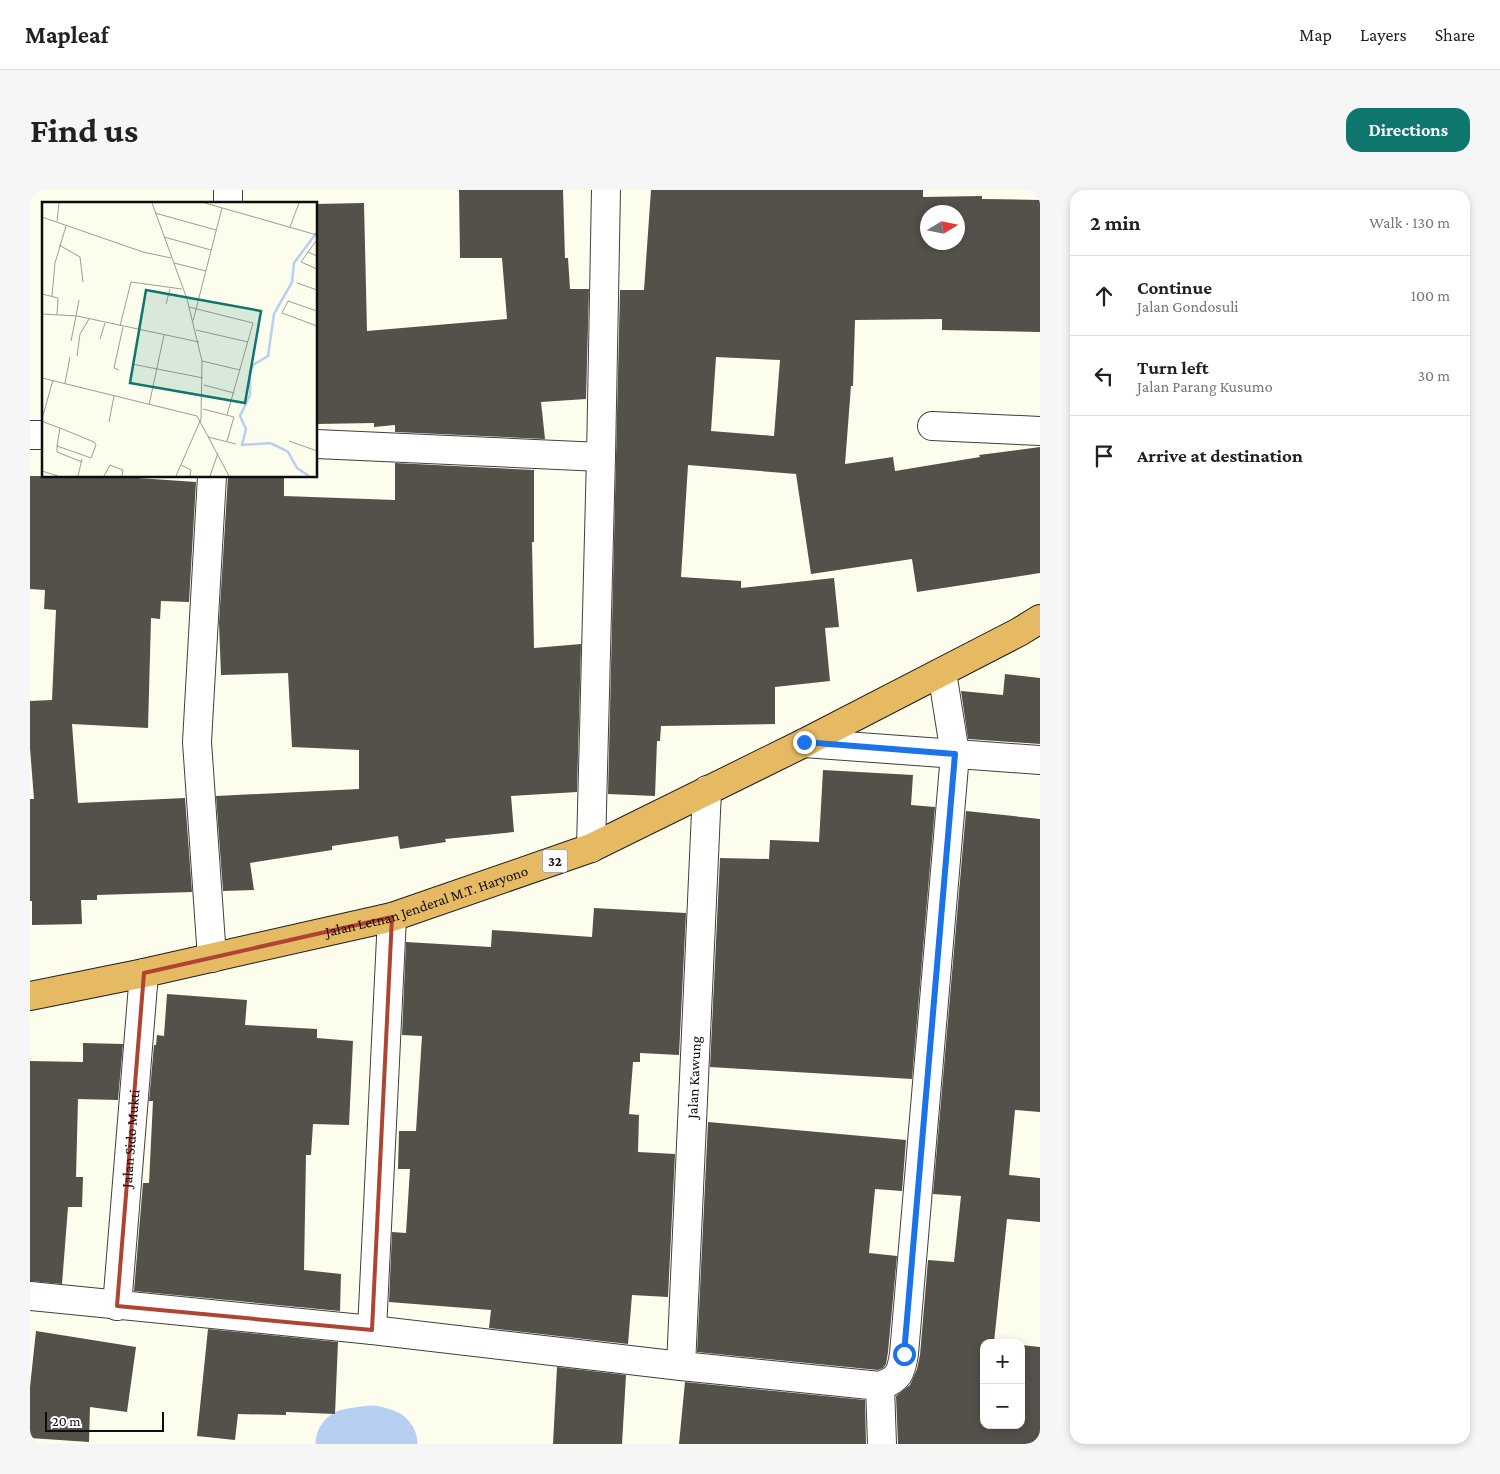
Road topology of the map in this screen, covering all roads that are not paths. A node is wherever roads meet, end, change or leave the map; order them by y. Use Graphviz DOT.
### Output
graph roads {
  1 [pos="606,190"];
  2 [pos="932,426"];
  3 [pos="1040,431"];
  4 [pos="318,444"];
  5 [pos="601,457"];
  6 [pos="212,478"];
  7 [pos="1040,619"];
  8 [pos="942,672"];
  9 [pos="804,742"];
  10 [pos="955,754"];
  11 [pos="1040,760"];
  12 [pos="707,790"];
  13 [pos="591,848"];
  14 [pos="392,917"];
  15 [pos="212,958"];
  16 [pos="144,973"];
  17 [pos="30,996"];
  18 [pos="30,1296"];
  19 [pos="117,1306"];
  20 [pos="372,1330"];
  21 [pos="680,1366"];
  22 [pos="880,1386"];
  23 [pos="882,1444"];
  1 -- 5 [label="street"];
  2 -- 3 [label="street"];
  4 -- 5 [label="street"];
  5 -- 13 [label="street"];
  6 -- 15 [label="street"];
  7 -- 8 [label="highway, Jalan Letnan Jenderal M.T. Haryono / 32"];
  8 -- 9 [label="highway, Jalan Letnan Jenderal M.T. Haryono / 32"];
  8 -- 10 [label="street"];
  9 -- 10 [label="street"];
  9 -- 12 [label="highway, Jalan Letnan Jenderal M.T. Haryono / 32"];
  10 -- 11 [label="street"];
  10 -- 22 [label="street"];
  12 -- 13 [label="highway, Jalan Letnan Jenderal M.T. Haryono / 32"];
  12 -- 21 [label="street, Jalan Kawung"];
  13 -- 14 [label="highway, Jalan Letnan Jenderal M.T. Haryono / 32"];
  14 -- 15 [label="highway, Jalan Letnan Jenderal M.T. Haryono / 32"];
  14 -- 20 [label="street"];
  15 -- 16 [label="highway, Jalan Letnan Jenderal M.T. Haryono / 32"];
  16 -- 17 [label="highway, Jalan Letnan Jenderal M.T. Haryono / 32"];
  16 -- 19 [label="street, Jalan Sido Mukti"];
  18 -- 19 [label="street"];
  19 -- 20 [label="street"];
  20 -- 21 [label="street"];
  21 -- 22 [label="street"];
  22 -- 23 [label="street"];
}
